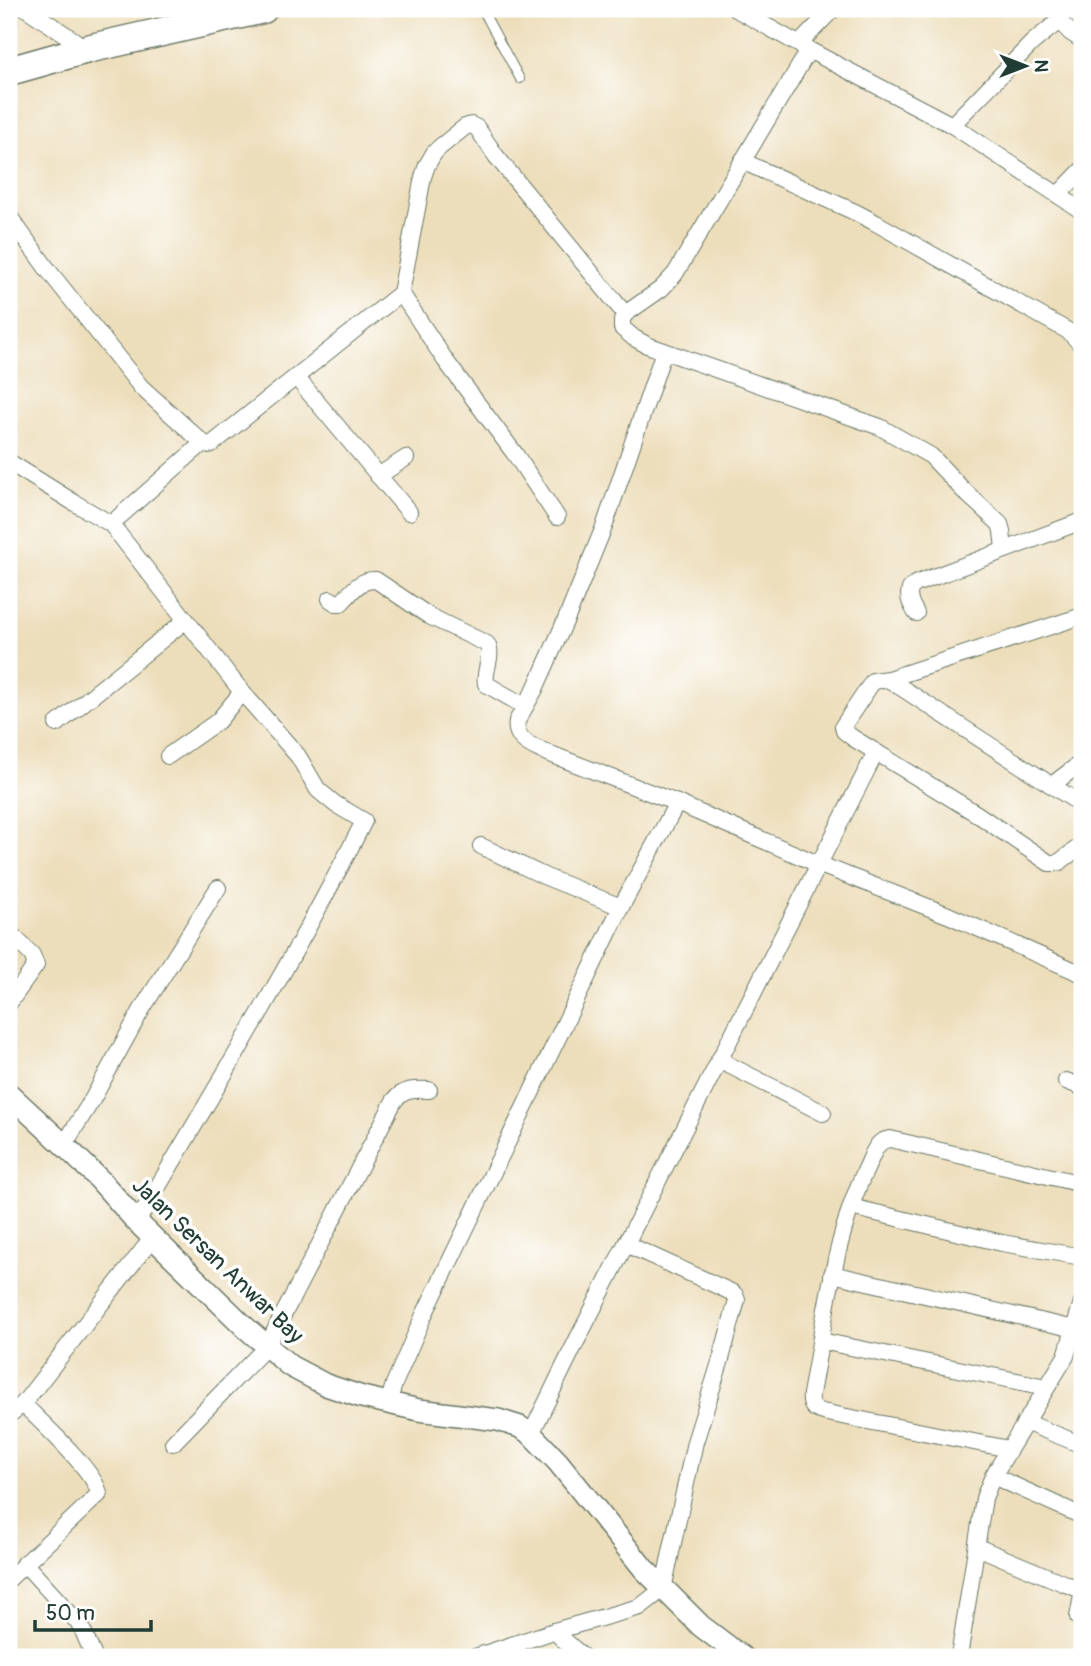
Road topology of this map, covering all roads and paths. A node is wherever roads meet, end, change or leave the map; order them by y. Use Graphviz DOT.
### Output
graph roads {
  1 [pos="27,9"];
  2 [pos="263,9"];
  3 [pos="482,9"];
  4 [pos="736,9"];
  5 [pos="833,9"];
  6 [pos="9,10"];
  7 [pos="1055,15"];
  8 [pos="9,24"];
  9 [pos="1082,40"];
  10 [pos="804,47"];
  11 [pos="87,49"];
  12 [pos="9,71"];
  13 [pos="520,79"];
  14 [pos="952,125"];
  15 [pos="742,161"];
  16 [pos="1082,170"];
  17 [pos="1058,195"];
  18 [pos="1082,211"];
  19 [pos="9,216"];
  20 [pos="401,293"];
  21 [pos="625,314"];
  22 [pos="1082,345"];
  23 [pos="664,351"];
  24 [pos="296,377"];
  25 [pos="203,443"];
  26 [pos="406,458"];
  27 [pos="9,462"];
  28 [pos="378,476"];
  29 [pos="409,512"];
  30 [pos="557,517"];
  31 [pos="1082,521"];
  32 [pos="111,524"];
  33 [pos="1004,551"];
  34 [pos="330,599"];
  35 [pos="916,613"];
  36 [pos="1082,616"];
  37 [pos="186,620"];
  38 [pos="888,679"];
  39 [pos="242,692"];
  40 [pos="524,706"];
  41 [pos="57,724"];
  42 [pos="876,752"];
  43 [pos="168,756"];
  44 [pos="1082,762"];
  45 [pos="1052,785"];
  46 [pos="677,803"];
  47 [pos="1082,805"];
  48 [pos="1082,845"];
  49 [pos="481,846"];
  50 [pos="818,864"];
  51 [pos="218,888"];
  52 [pos="621,907"];
  53 [pos="9,932"];
  54 [pos="1082,974"];
  55 [pos="9,1003"];
  56 [pos="719,1060"];
  57 [pos="1066,1081"];
  58 [pos="1082,1087"];
  59 [pos="429,1090"];
  60 [pos="9,1094"];
  61 [pos="824,1113"];
  62 [pos="64,1145"];
  63 [pos="1082,1184"];
  64 [pos="850,1207"];
  65 [pos="137,1222"];
  66 [pos="153,1237"];
  67 [pos="626,1244"];
  68 [pos="1082,1257"];
  69 [pos="832,1274"];
  70 [pos="1082,1302"];
  71 [pos="1075,1329"];
  72 [pos="821,1341"];
  73 [pos="267,1346"];
  74 [pos="1066,1356"];
  75 [pos="1082,1360"];
  76 [pos="1046,1387"];
  77 [pos="23,1404"];
  78 [pos="388,1404"];
  79 [pos="9,1415"];
  80 [pos="1025,1422"];
  81 [pos="531,1434"];
  82 [pos="173,1443"];
  83 [pos="1082,1445"];
  84 [pos="1009,1449"];
  85 [pos="992,1476"];
  86 [pos="1082,1516"];
  87 [pos="977,1547"];
  88 [pos="24,1563"];
  89 [pos="9,1579"];
  90 [pos="663,1589"];
  91 [pos="1082,1590"];
  92 [pos="1082,1595"];
  93 [pos="1078,1617"];
  94 [pos="554,1631"];
  95 [pos="94,1657"];
  96 [pos="476,1657"];
  97 [pos="583,1657"];
  98 [pos="741,1657"];
  99 [pos="959,1657"];
  1 -- 11 [label="street"];
  2 -- 11 [label="highway"];
  3 -- 13 [label="lane"];
  4 -- 10 [label="street"];
  5 -- 10 [label="street"];
  6 -- 8 [label="street"];
  7 -- 9 [label="street"];
  7 -- 14 [label="street"];
  10 -- 14 [label="street"];
  10 -- 15 [label="street"];
  11 -- 12 [label="highway"];
  14 -- 17 [label="street"];
  15 -- 21 [label="street"];
  15 -- 22 [label="street"];
  16 -- 17 [label="street"];
  17 -- 18 [label="street"];
  19 -- 25 [label="street"];
  20 -- 21 [label="street"];
  20 -- 24 [label="street"];
  20 -- 30 [label="street"];
  21 -- 23 [label="street"];
  23 -- 33 [label="street"];
  23 -- 40 [label="street"];
  24 -- 25 [label="street"];
  24 -- 28 [label="street"];
  25 -- 32 [label="street"];
  26 -- 28 [label="street"];
  27 -- 32 [label="street"];
  28 -- 29 [label="street"];
  31 -- 33 [label="street"];
  32 -- 37 [label="street"];
  33 -- 35 [label="street"];
  34 -- 40 [label="street"];
  36 -- 38 [label="street"];
  37 -- 39 [label="street"];
  37 -- 41 [label="street"];
  38 -- 42 [label="street"];
  38 -- 45 [label="street"];
  39 -- 43 [label="street"];
  39 -- 65 [label="street"];
  40 -- 46 [label="street"];
  42 -- 48 [label="street"];
  42 -- 50 [label="street"];
  44 -- 45 [label="street"];
  45 -- 47 [label="street"];
  46 -- 50 [label="street"];
  46 -- 52 [label="street"];
  49 -- 52 [label="street"];
  50 -- 54 [label="street"];
  50 -- 56 [label="street"];
  51 -- 62 [label="street"];
  52 -- 78 [label="street"];
  53 -- 55 [label="street"];
  56 -- 61 [label="street"];
  56 -- 67 [label="street"];
  57 -- 58 [label="street"];
  59 -- 73 [label="street"];
  60 -- 62 [label="main road, Jalan Sersan Anwar Bay"];
  62 -- 65 [label="main road, Jalan Sersan Anwar Bay"];
  63 -- 64 [label="street"];
  64 -- 68 [label="street"];
  64 -- 69 [label="street"];
  65 -- 66 [label="main road, Jalan Sersan Anwar Bay"];
  66 -- 73 [label="main road, Jalan Sersan Anwar Bay"];
  66 -- 77 [label="street"];
  67 -- 81 [label="street"];
  67 -- 90 [label="street"];
  69 -- 71 [label="street"];
  69 -- 72 [label="street"];
  70 -- 71 [label="street"];
  71 -- 74 [label="street"];
  72 -- 76 [label="street"];
  72 -- 84 [label="street"];
  73 -- 78 [label="main road, Jalan Sersan Anwar Bay"];
  73 -- 82 [label="street"];
  74 -- 75 [label="street"];
  74 -- 76 [label="street"];
  76 -- 80 [label="street"];
  77 -- 79 [label="street"];
  77 -- 88 [label="street"];
  78 -- 81 [label="main road, Jalan Sersan Anwar Bay"];
  80 -- 83 [label="street"];
  80 -- 84 [label="street"];
  81 -- 90 [label="main road, Jalan Sersan Anwar Bay"];
  84 -- 85 [label="street"];
  85 -- 86 [label="street"];
  85 -- 87 [label="street"];
  87 -- 91 [label="street"];
  87 -- 99 [label="street"];
  88 -- 89 [label="street"];
  88 -- 95 [label="street"];
  90 -- 94 [label="street"];
  90 -- 98 [label="main road, Jalan Sersan Anwar Bay"];
  92 -- 93 [label="street"];
  94 -- 96 [label="street"];
  94 -- 97 [label="street"];
}
